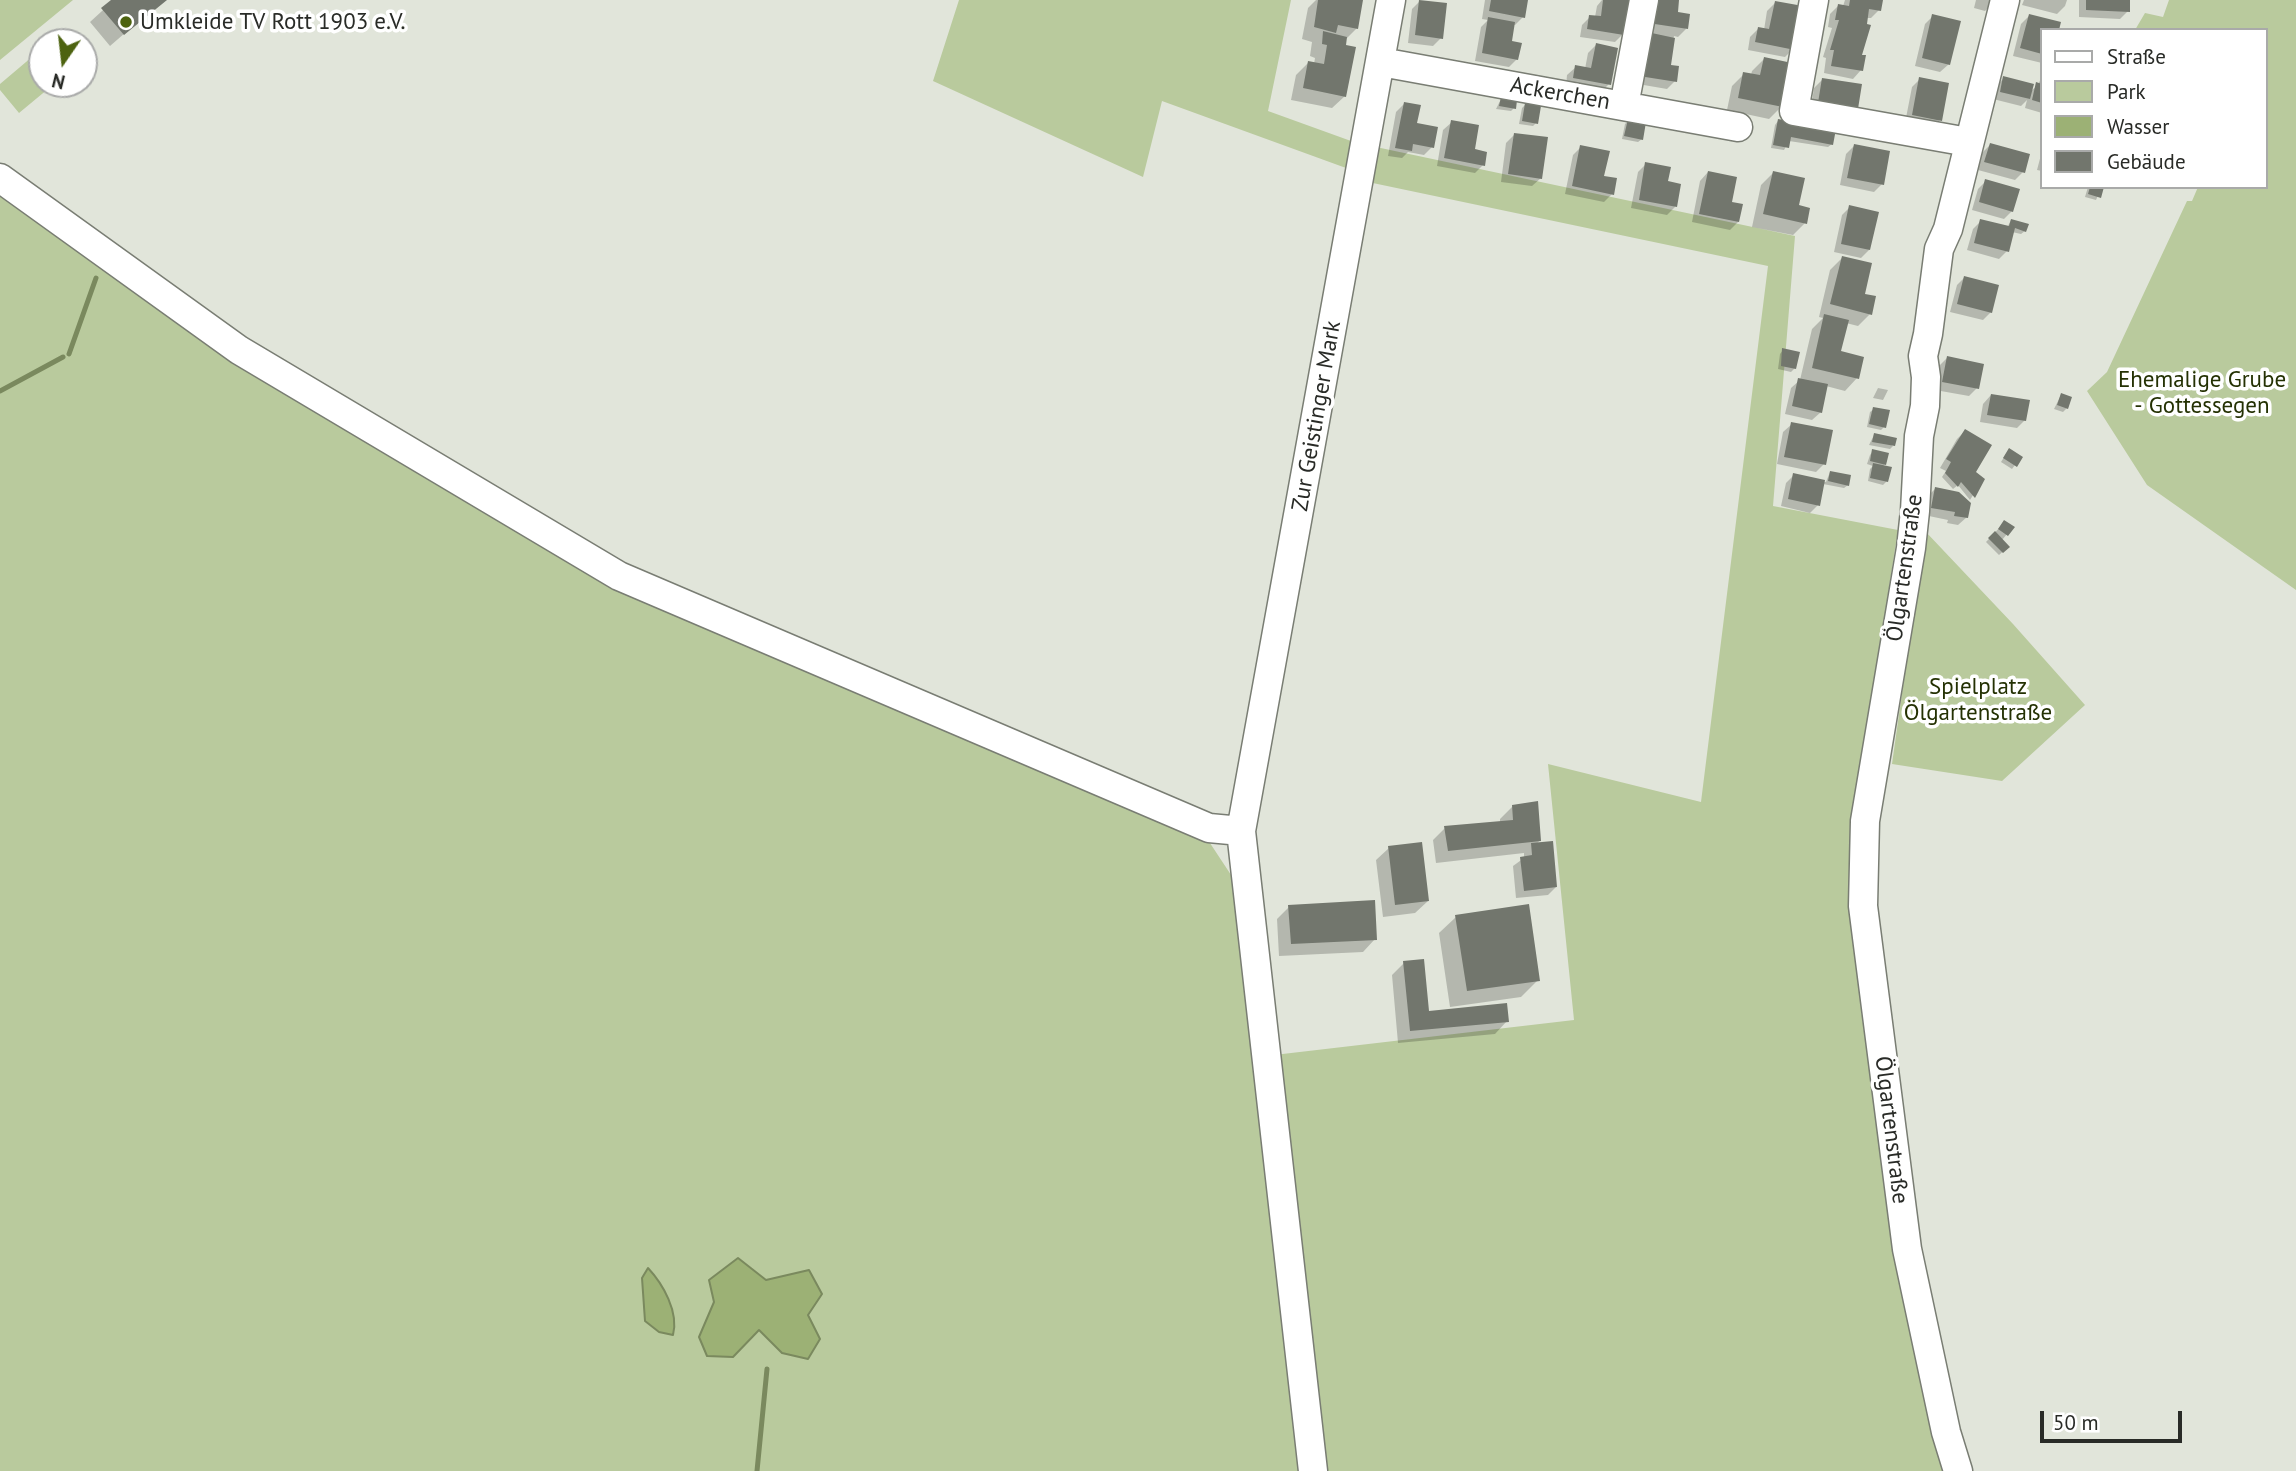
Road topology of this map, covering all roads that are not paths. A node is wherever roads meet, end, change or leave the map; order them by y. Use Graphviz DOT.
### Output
graph roads {
  1 [pos="1391,0"];
  2 [pos="1644,0"];
  3 [pos="1814,0"];
  4 [pos="2005,0"];
  5 [pos="1381,62"];
  6 [pos="1624,106"];
  7 [pos="1738,127"];
  8 [pos="1968,142"];
  9 [pos="0,178"];
  10 [pos="1241,831"];
  11 [pos="1313,1471"];
  12 [pos="1958,1471"];
  1 -- 5 [label="street, Zur Geistinger Mark"];
  2 -- 6 [label="street"];
  3 -- 8 [label="street"];
  4 -- 8 [label="street, Ölgartenstraße"];
  5 -- 6 [label="street, Ackerchen"];
  5 -- 10 [label="street, Zur Geistinger Mark"];
  6 -- 7 [label="street, Ackerchen"];
  8 -- 12 [label="street, Ölgartenstraße"];
  9 -- 10 [label="street"];
  10 -- 11 [label="street, Zur Geistinger Mark"];
}
